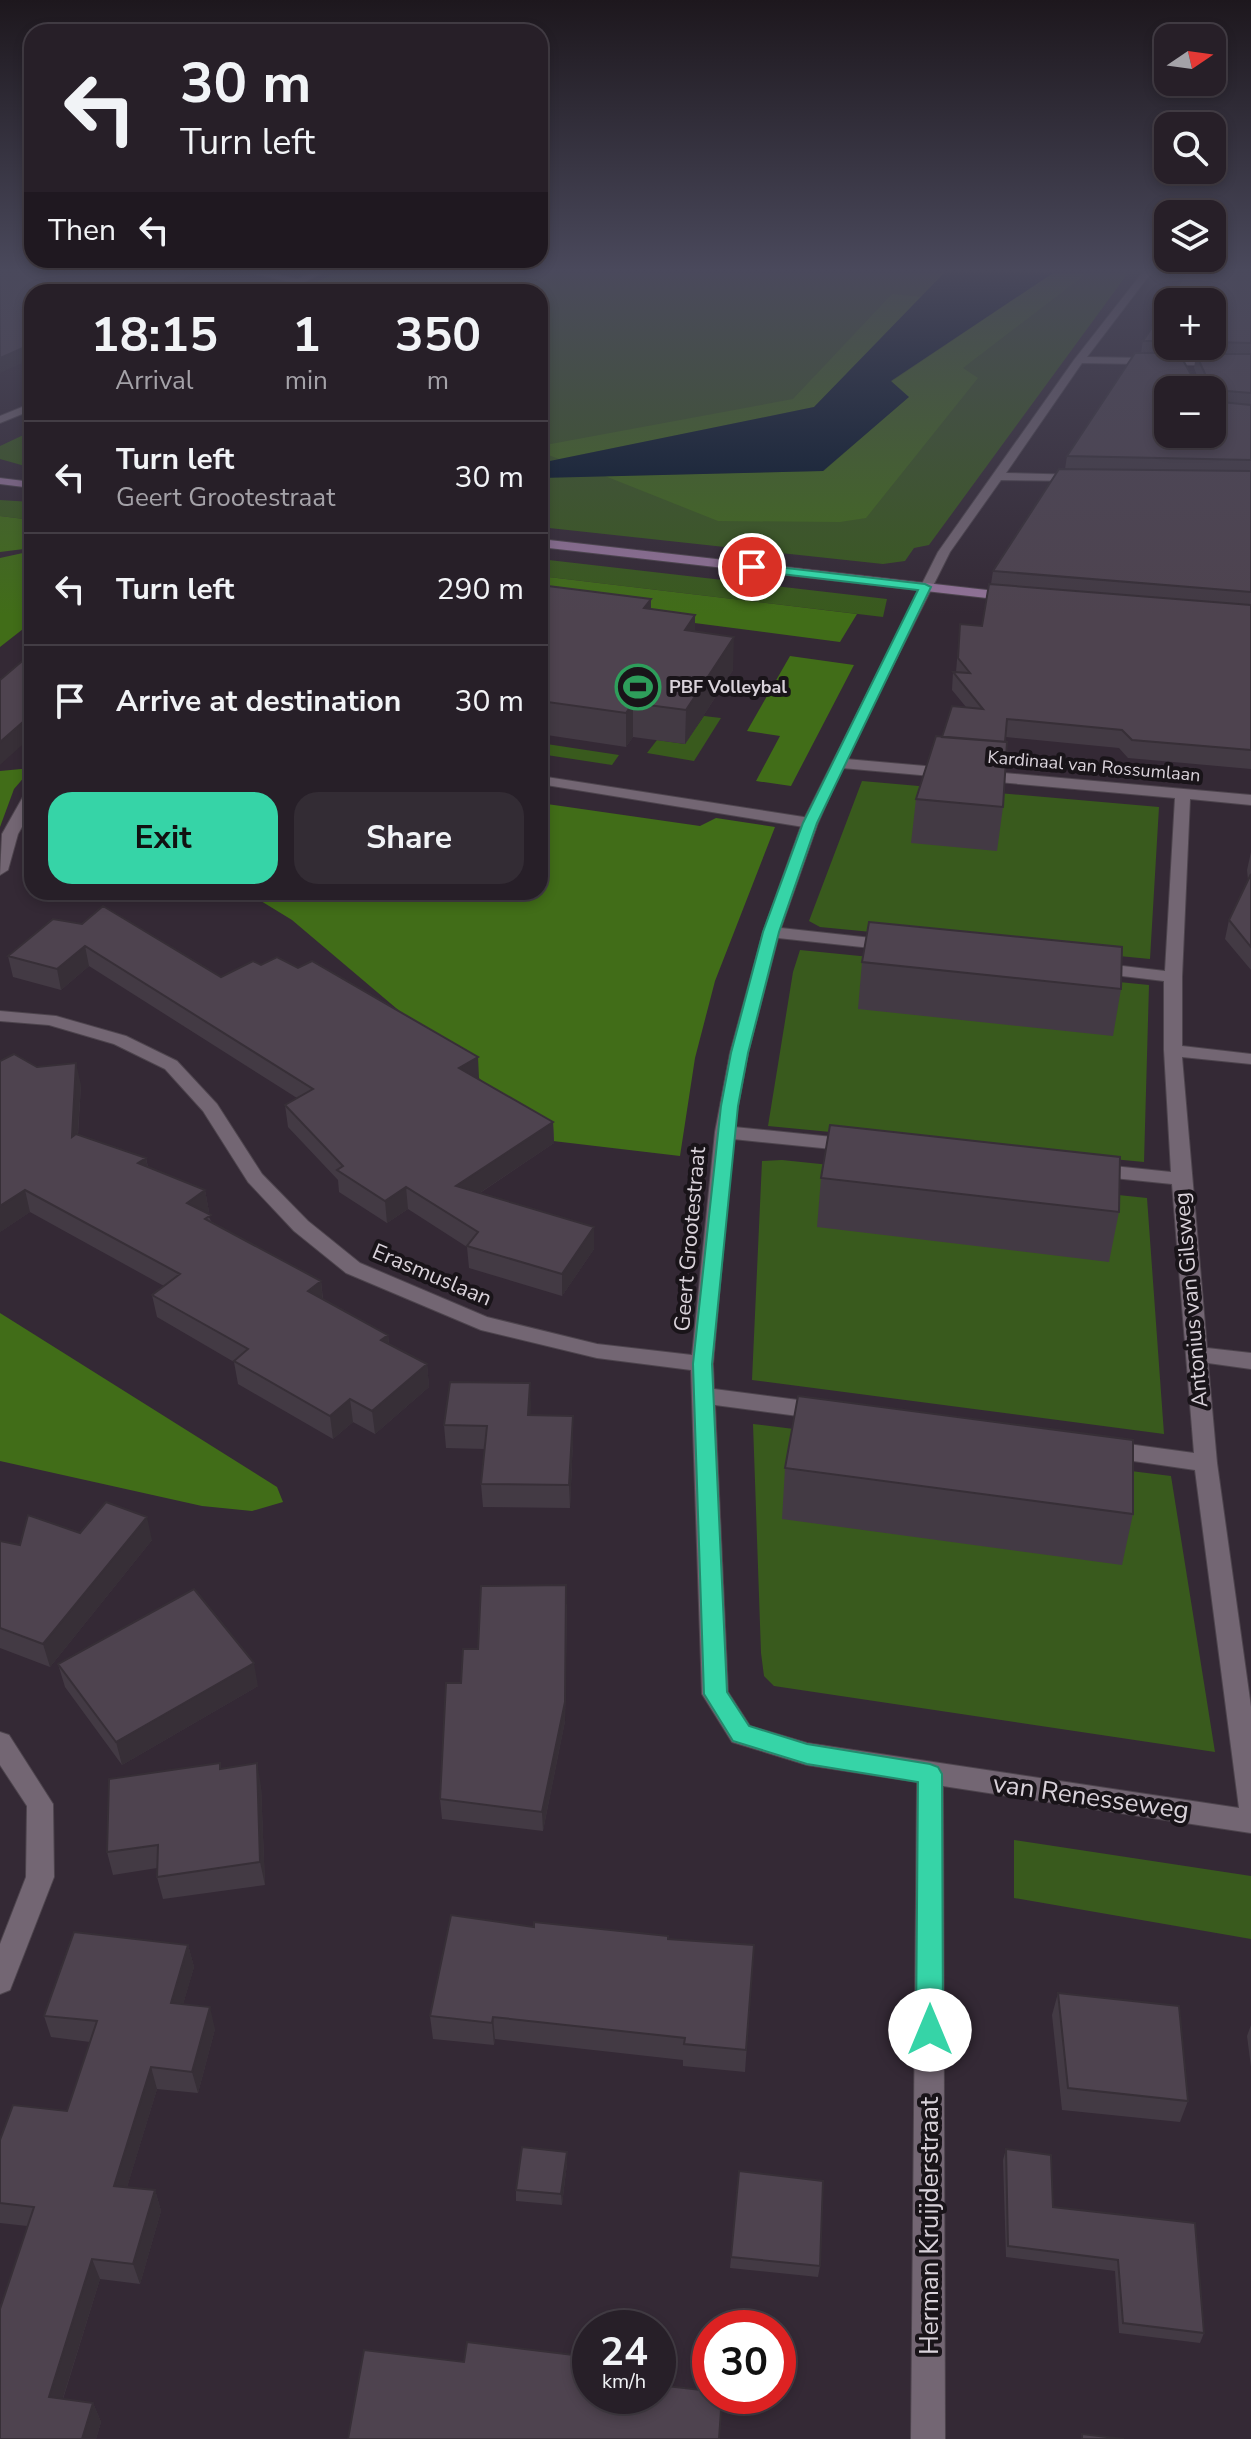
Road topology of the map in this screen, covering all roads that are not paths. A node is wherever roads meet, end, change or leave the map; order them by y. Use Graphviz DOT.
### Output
graph roads {
  1 [pos="1061,387"];
  2 [pos="24,410"];
  3 [pos="0,420"];
  4 [pos="997,476"];
  5 [pos="1092,479"];
  6 [pos="0,481"];
  7 [pos="24,484"];
  8 [pos="548,544"];
  9 [pos="925,587"];
  10 [pos="1026,598"];
  11 [pos="837,763"];
  12 [pos="548,781"];
  13 [pos="1183,794"];
  14 [pos="1251,800"];
  15 [pos="24,809"];
  16 [pos="810,823"];
  17 [pos="0,870"];
  18 [pos="771,932"];
  19 [pos="910,947"];
  20 [pos="1080,966"];
  21 [pos="1173,977"];
  22 [pos="0,1016"];
  23 [pos="1173,1050"];
  24 [pos="1251,1059"];
  25 [pos="724,1132"];
  26 [pos="866,1147"];
  27 [pos="1071,1168"];
  28 [pos="1181,1179"];
  29 [pos="1195,1354"];
  30 [pos="1251,1361"];
  31 [pos="702,1364"];
  32 [pos="702,1395"];
  33 [pos="844,1414"];
  34 [pos="1080,1446"];
  35 [pos="1206,1463"];
  36 [pos="3,1753"];
  37 [pos="930,1774"];
  38 [pos="1251,1804"];
  39 [pos="1251,1821"];
  40 [pos="0,1981"];
  41 [pos="928,2439"];
  1 -- 4 [label="street, Geert Grootestraat"];
  2 -- 3 [label="street"];
  4 -- 5 [label="street"];
  4 -- 9 [label="street, Geert Grootestraat"];
  6 -- 7 [label="main road"];
  8 -- 9 [label="main road"];
  9 -- 10 [label="main road"];
  9 -- 11 [label="street, Geert Grootestraat"];
  11 -- 13 [label="street, Kardinaal van Rossumlaan"];
  11 -- 16 [label="street, Geert Grootestraat"];
  12 -- 16 [label="street"];
  13 -- 14 [label="street, Kardinaal van Rossumlaan"];
  13 -- 21 [label="street, Antonius van Gilsweg"];
  15 -- 17 [label="street"];
  16 -- 18 [label="street, Geert Grootestraat"];
  18 -- 19 [label="street"];
  18 -- 25 [label="street, Geert Grootestraat"];
  20 -- 21 [label="street"];
  21 -- 23 [label="street, Antonius van Gilsweg"];
  22 -- 31 [label="street, Erasmuslaan"];
  23 -- 24 [label="street"];
  23 -- 28 [label="street, Antonius van Gilsweg"];
  25 -- 26 [label="street"];
  25 -- 31 [label="street, Geert Grootestraat"];
  27 -- 28 [label="street"];
  28 -- 29 [label="street, Antonius van Gilsweg"];
  29 -- 30 [label="street"];
  29 -- 35 [label="street, Antonius van Gilsweg"];
  31 -- 32 [label="street, Geert Grootestraat"];
  32 -- 33 [label="street"];
  32 -- 37 [label="street, Geert Grootestraat"];
  34 -- 35 [label="street"];
  35 -- 38 [label="street, Antonius van Gilsweg"];
  36 -- 40 [label="street"];
  37 -- 39 [label="street, van Renesseweg"];
  37 -- 41 [label="street, Herman Kruijderstraat"];
}
